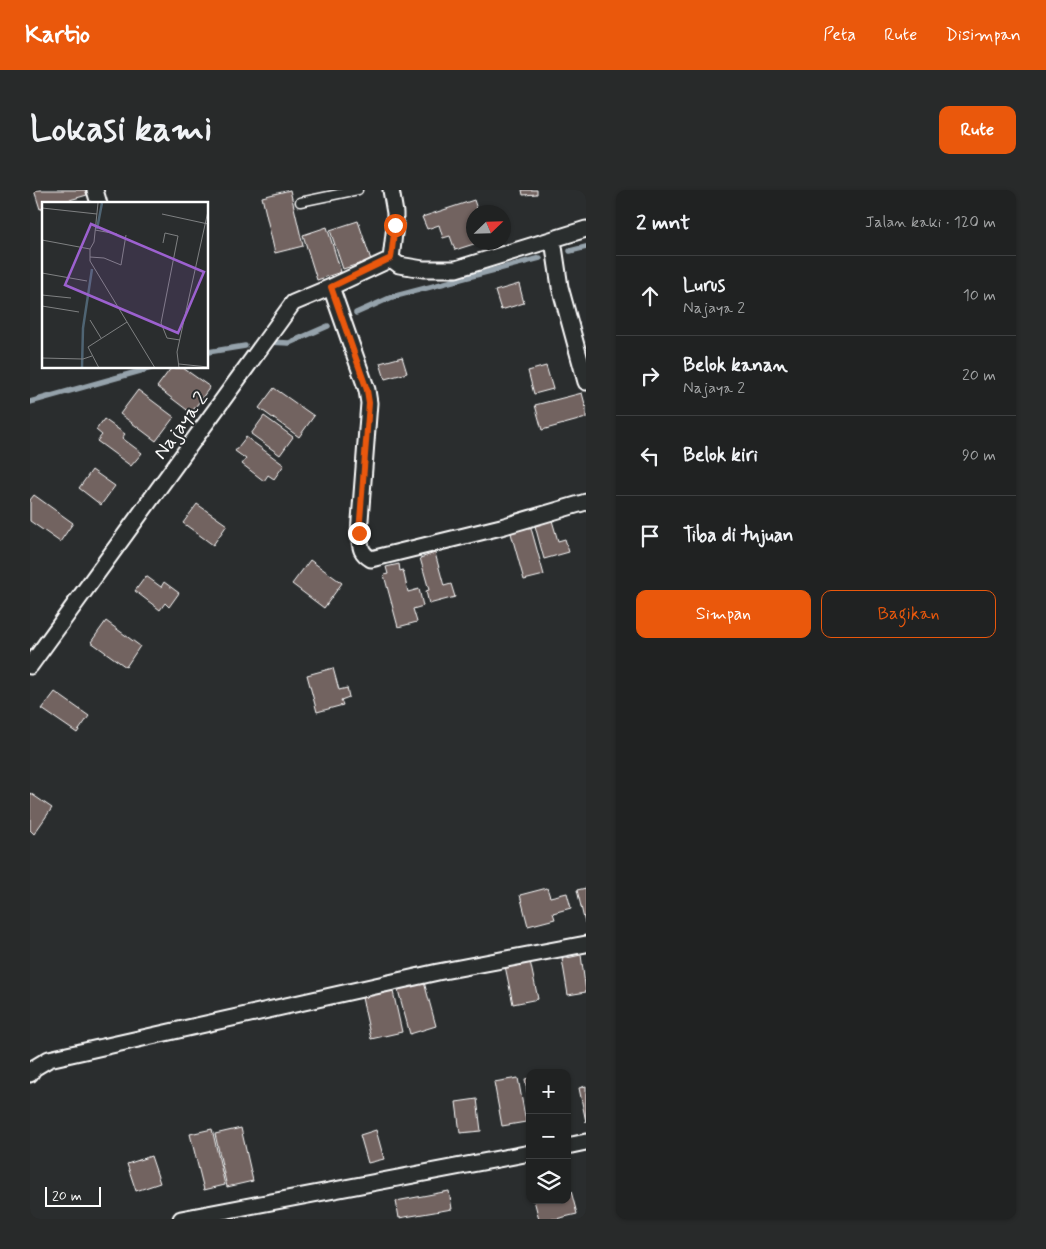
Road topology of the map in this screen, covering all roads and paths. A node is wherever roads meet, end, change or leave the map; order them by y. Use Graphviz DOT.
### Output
graph roads {
  1 [pos="358,190"];
  2 [pos="391,190"];
  3 [pos="300,202"];
  4 [pos="586,230"];
  5 [pos="553,240"];
  6 [pos="391,258"];
  7 [pos="331,287"];
  8 [pos="586,382"];
  9 [pos="586,502"];
  10 [pos="30,666"];
  11 [pos="586,944"];
  12 [pos="30,1074"];
  13 [pos="586,1142"];
  14 [pos="571,1145"];
  15 [pos="526,1154"];
  16 [pos="181,1219"];
  1 -- 3 [label="lane"];
  2 -- 6 [label="street"];
  4 -- 5 [label="street"];
  5 -- 6 [label="street"];
  5 -- 8 [label="street"];
  6 -- 7 [label="street, Najaya 2"];
  7 -- 9 [label="street"];
  7 -- 10 [label="street, Najaya 2"];
  11 -- 12 [label="street"];
  13 -- 14 [label="street"];
  15 -- 16 [label="street"];
}
